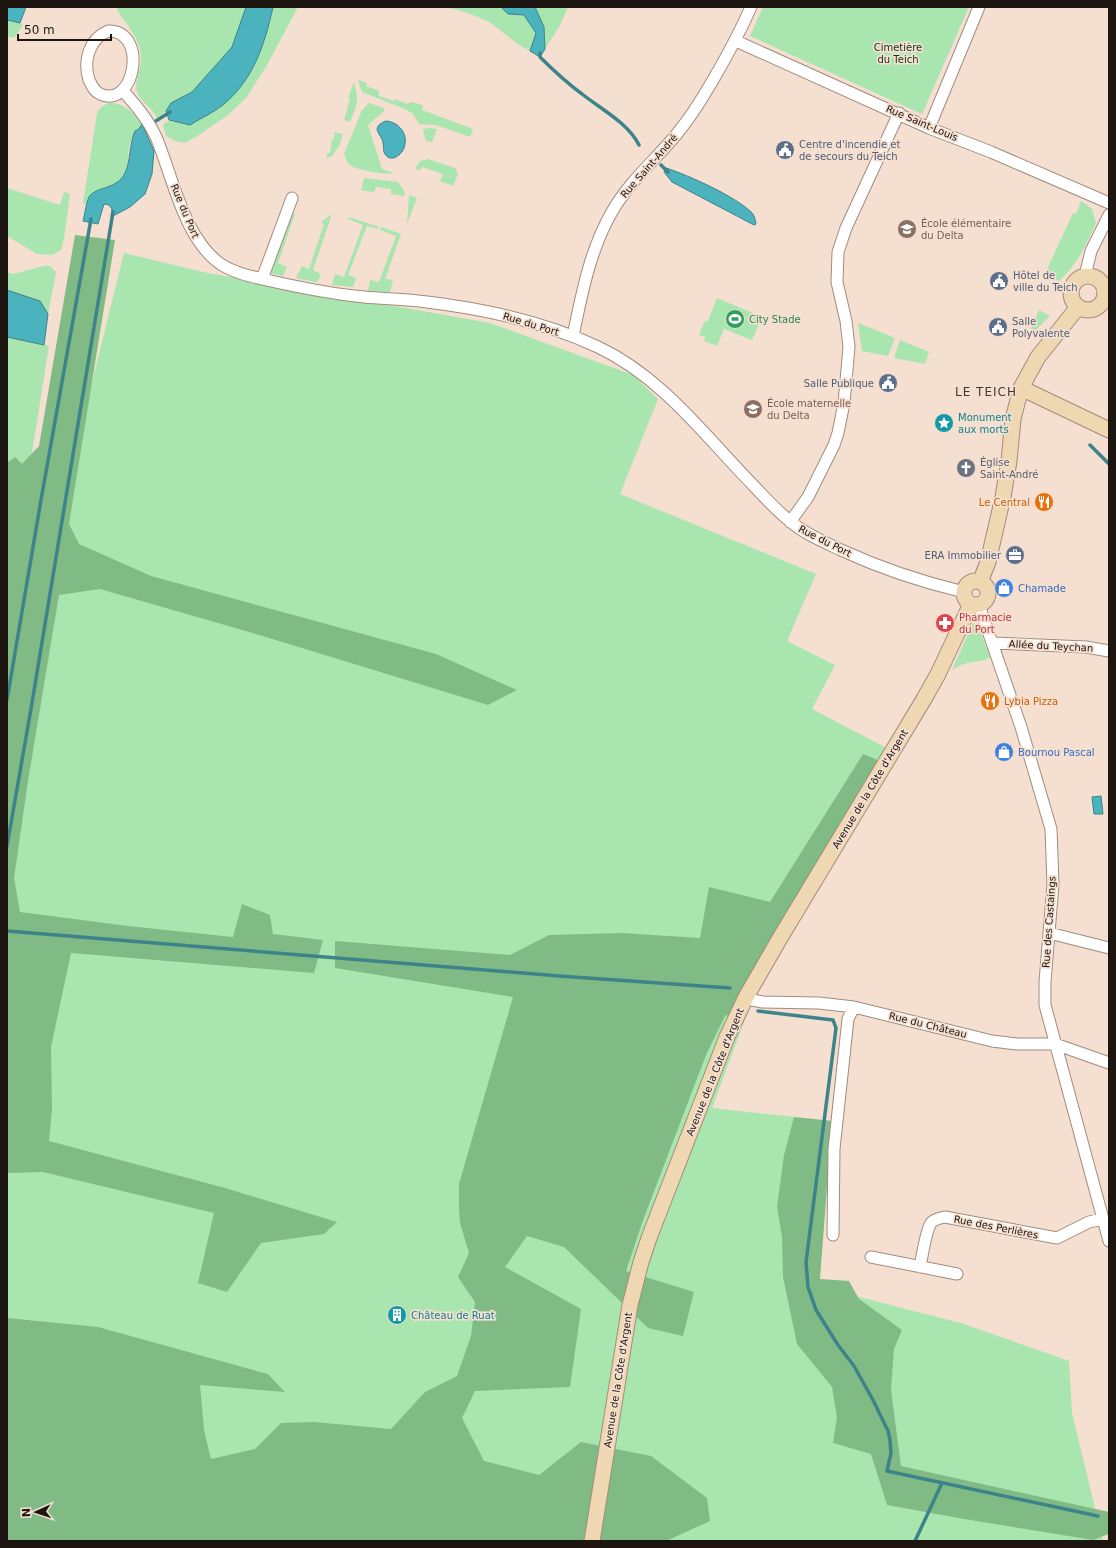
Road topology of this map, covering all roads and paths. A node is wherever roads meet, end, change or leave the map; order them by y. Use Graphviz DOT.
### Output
graph roads {
  1 [pos="751,7"];
  2 [pos="979,7"];
  3 [pos="736,41"];
  4 [pos="123,91"];
  5 [pos="899,113"];
  6 [pos="930,128"];
  7 [pos="292,198"];
  8 [pos="1109,203"];
  9 [pos="1109,215"];
  10 [pos="1085,276"];
  11 [pos="262,279"];
  12 [pos="1107,293"];
  13 [pos="1078,307"];
  14 [pos="573,336"];
  15 [pos="1021,388"];
  16 [pos="1109,430"];
  17 [pos="790,522"];
  18 [pos="980,582"];
  19 [pos="972,600"];
  20 [pos="994,643"];
  21 [pos="1109,651"];
  22 [pos="1049,933"];
  23 [pos="1109,948"];
  24 [pos="746,997"];
  25 [pos="854,1007"];
  26 [pos="1055,1044"];
  27 [pos="1109,1063"];
  28 [pos="1103,1219"];
  29 [pos="833,1235"];
  30 [pos="1109,1241"];
  31 [pos="871,1257"];
  32 [pos="920,1267"];
  33 [pos="957,1274"];
  34 [pos="592,1541"];
  1 -- 3 [label="street, Rue Saint-André"];
  2 -- 6 [label="street"];
  3 -- 5 [label="street, Rue Saint-Louis"];
  3 -- 14 [label="street, Rue Saint-André"];
  4 -- 4 [label="street"];
  4 -- 11 [label="street, Rue du Port"];
  5 -- 6 [label="street, Rue Saint-Louis"];
  5 -- 17 [label="street"];
  6 -- 8 [label="street, Rue Saint-Louis"];
  7 -- 11 [label="street"];
  9 -- 10 [label="street"];
  10 -- 12 [label="main road"];
  10 -- 13 [label="main road"];
  11 -- 14 [label="street, Rue du Port"];
  12 -- 13 [label="main road"];
  13 -- 15 [label="main road"];
  14 -- 17 [label="street, Rue du Port"];
  15 -- 16 [label="main road"];
  15 -- 18 [label="main road"];
  17 -- 19 [label="street, Rue du Port"];
  18 -- 19 [label="main road"];
  18 -- 19 [label="main road"];
  19 -- 20 [label="street, Rue des Castaings"];
  19 -- 24 [label="main road, Avenue de la Côte d'Argent"];
  20 -- 21 [label="street, Allée du Teychan"];
  20 -- 22 [label="street, Rue des Castaings"];
  22 -- 23 [label="street"];
  22 -- 26 [label="street, Rue des Castaings"];
  24 -- 25 [label="street, Rue du Château"];
  24 -- 34 [label="main road, Avenue de la Côte d'Argent"];
  25 -- 26 [label="street, Rue du Château"];
  25 -- 29 [label="street"];
  26 -- 27 [label="street, Rue du Château"];
  26 -- 28 [label="street, Rue des Castaings"];
  28 -- 30 [label="street, Rue des Castaings"];
  28 -- 32 [label="street, Rue des Perlières"];
  31 -- 32 [label="street"];
  32 -- 33 [label="street"];
}
